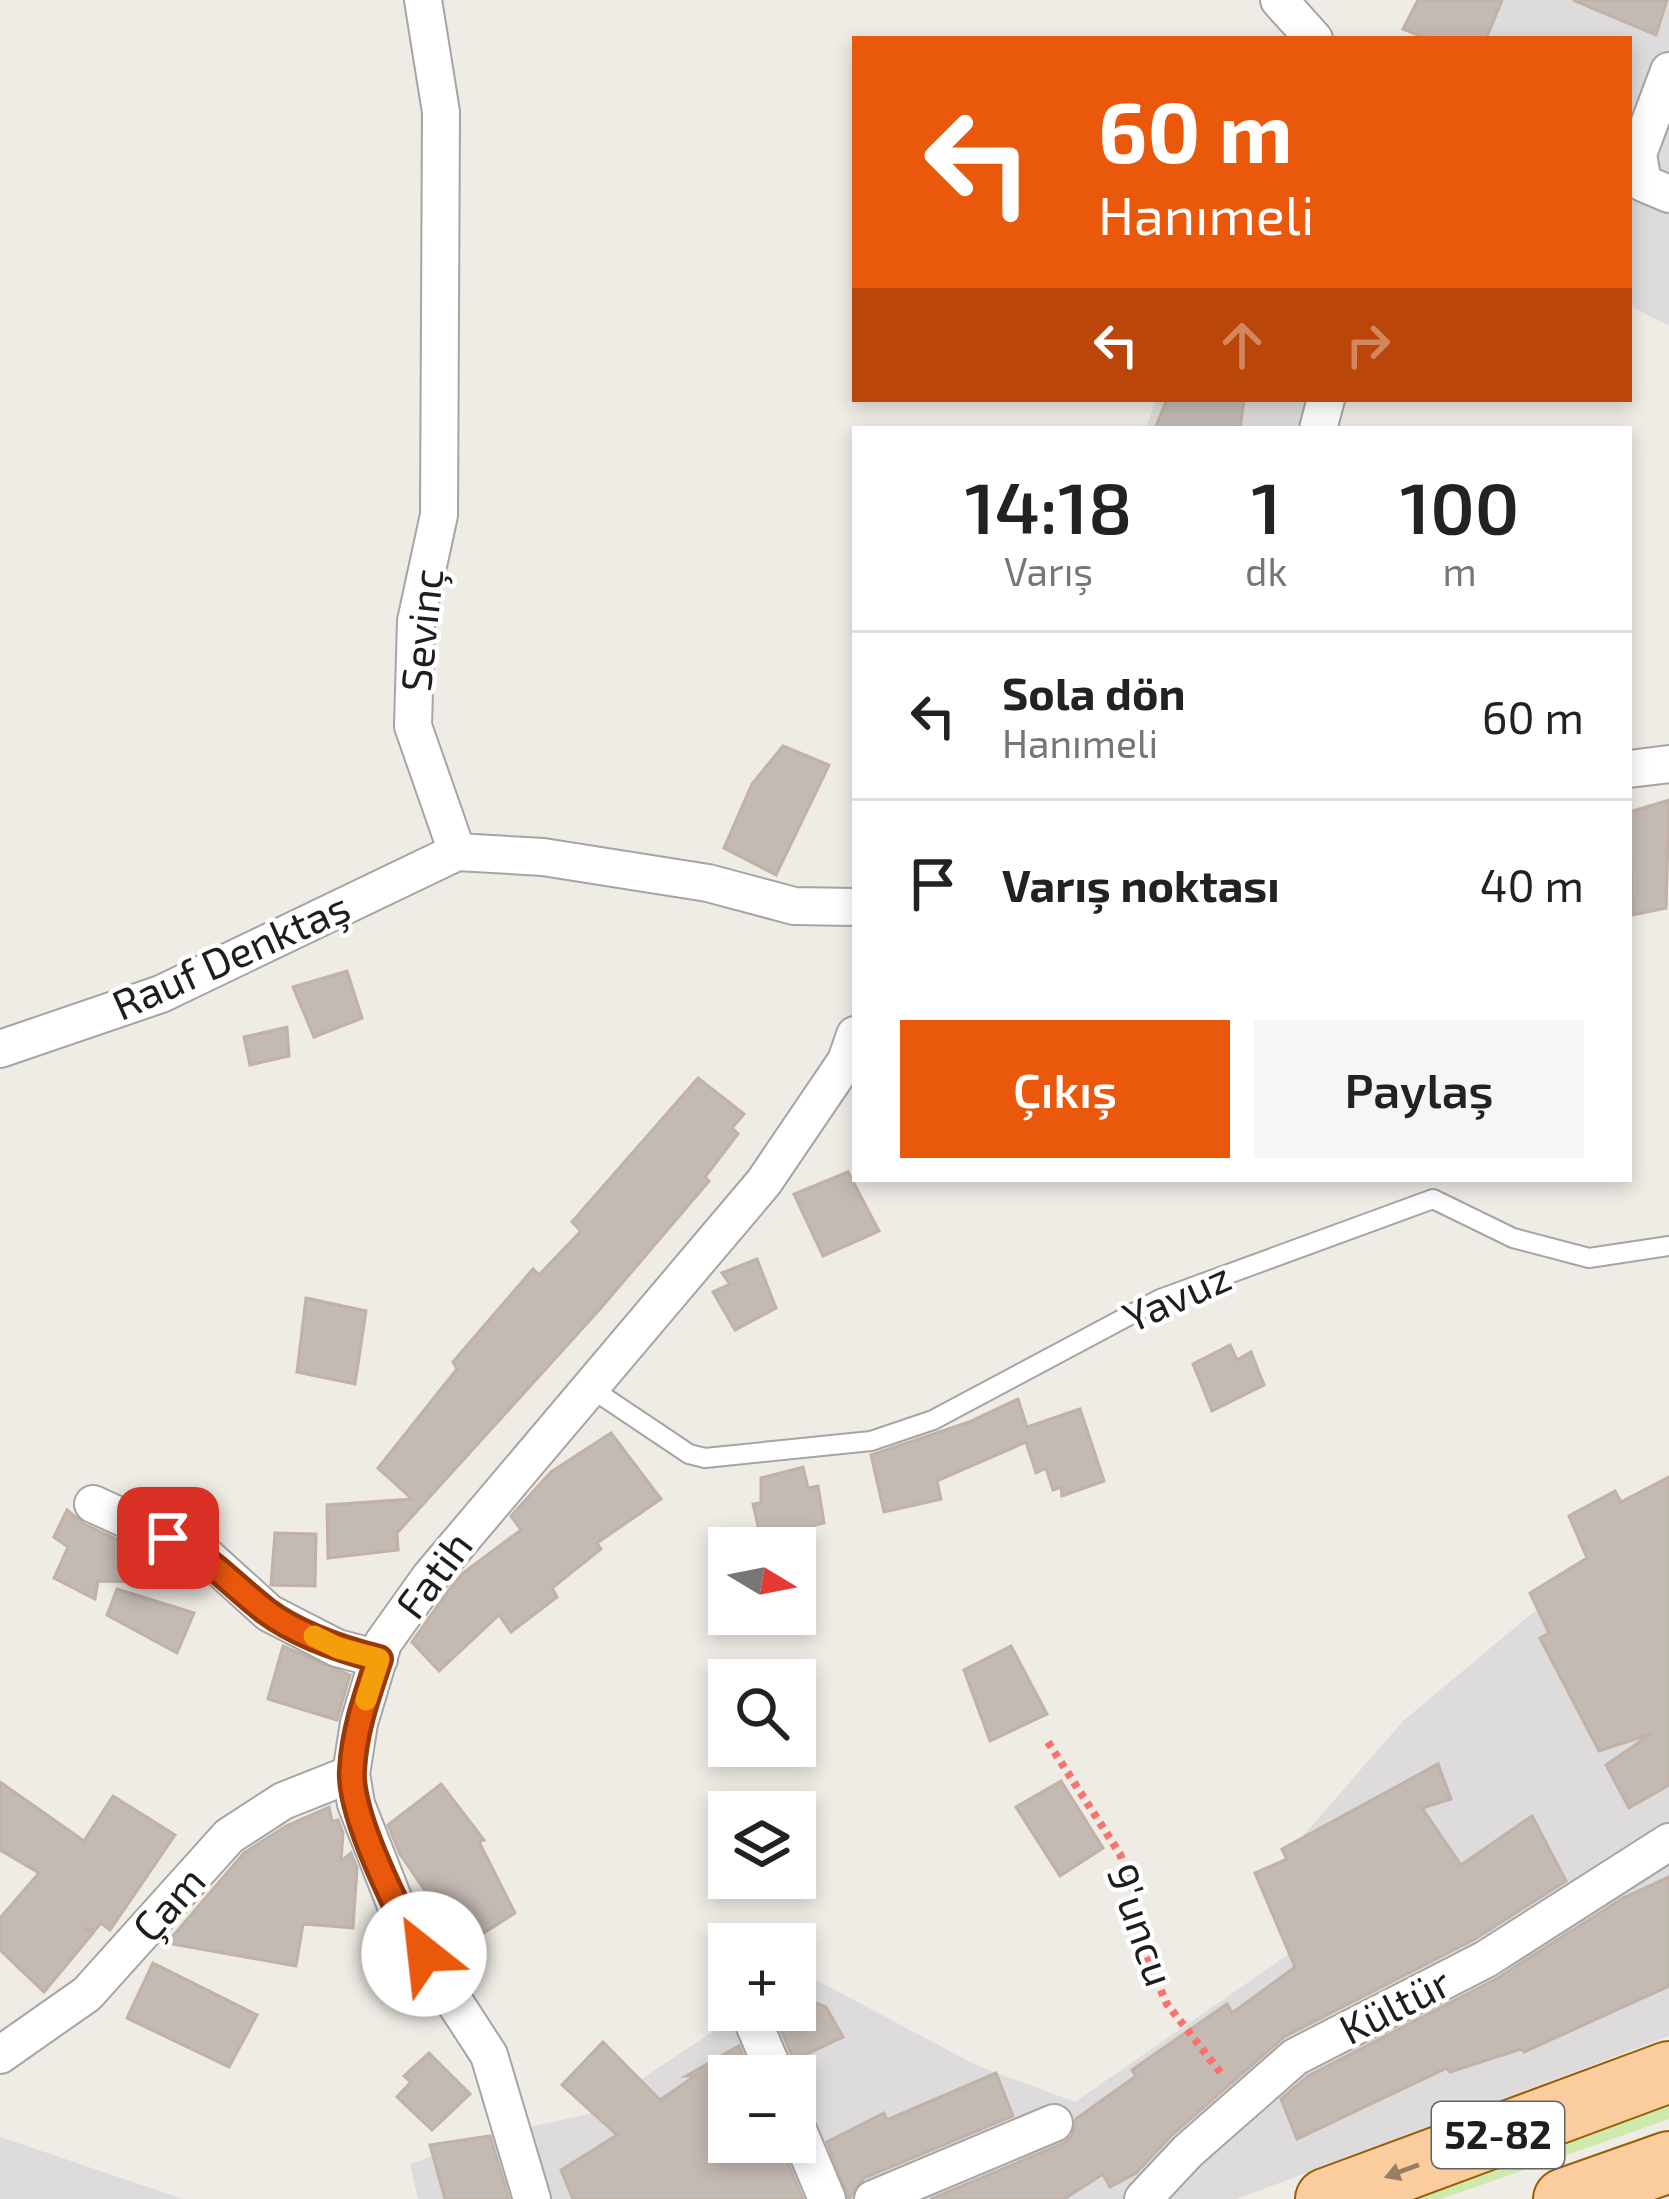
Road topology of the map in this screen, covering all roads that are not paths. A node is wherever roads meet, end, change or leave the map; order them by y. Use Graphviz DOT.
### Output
graph roads {
  1 [pos="423,0"];
  2 [pos="1279,0"];
  3 [pos="1311,36"];
  4 [pos="1669,71"];
  5 [pos="1669,194"];
  6 [pos="1669,764"];
  7 [pos="1632,769"];
  8 [pos="457,852"];
  9 [pos="852,907"];
  10 [pos="852,1044"];
  11 [pos="0,1049"];
  12 [pos="1669,1246"];
  13 [pos="592,1389"];
  14 [pos="93,1504"];
  15 [pos="379,1659"];
  16 [pos="351,1774"];
  17 [pos="1669,1842"];
  18 [pos="0,2055"];
  19 [pos="1669,2072"];
  20 [pos="1054,2123"];
  21 [pos="1669,2162"];
  22 [pos="811,2163"];
  23 [pos="532,2199"];
  24 [pos="826,2199"];
  25 [pos="873,2199"];
  26 [pos="1143,2199"];
  27 [pos="1326,2199"];
  28 [pos="1564,2199"];
  1 -- 8 [label="street, Sevinç"];
  2 -- 3 [label="street"];
  4 -- 5 [label="street"];
  6 -- 7 [label="street"];
  8 -- 9 [label="street"];
  8 -- 11 [label="street, Rauf Denktaş"];
  10 -- 13 [label="street, Fatih"];
  12 -- 13 [label="lane, Yavuz"];
  13 -- 15 [label="street, Fatih"];
  14 -- 15 [label="street"];
  15 -- 16 [label="street, Fatih"];
  16 -- 18 [label="street, Çam"];
  16 -- 23 [label="street, Fatih"];
  17 -- 26 [label="street, Kültür"];
  19 -- 27 [label="main road, 52-82, one-way"];
  20 -- 25 [label="street"];
  21 -- 28 [label="main road, 52-82"];
  22 -- 24 [label="street"];
}
